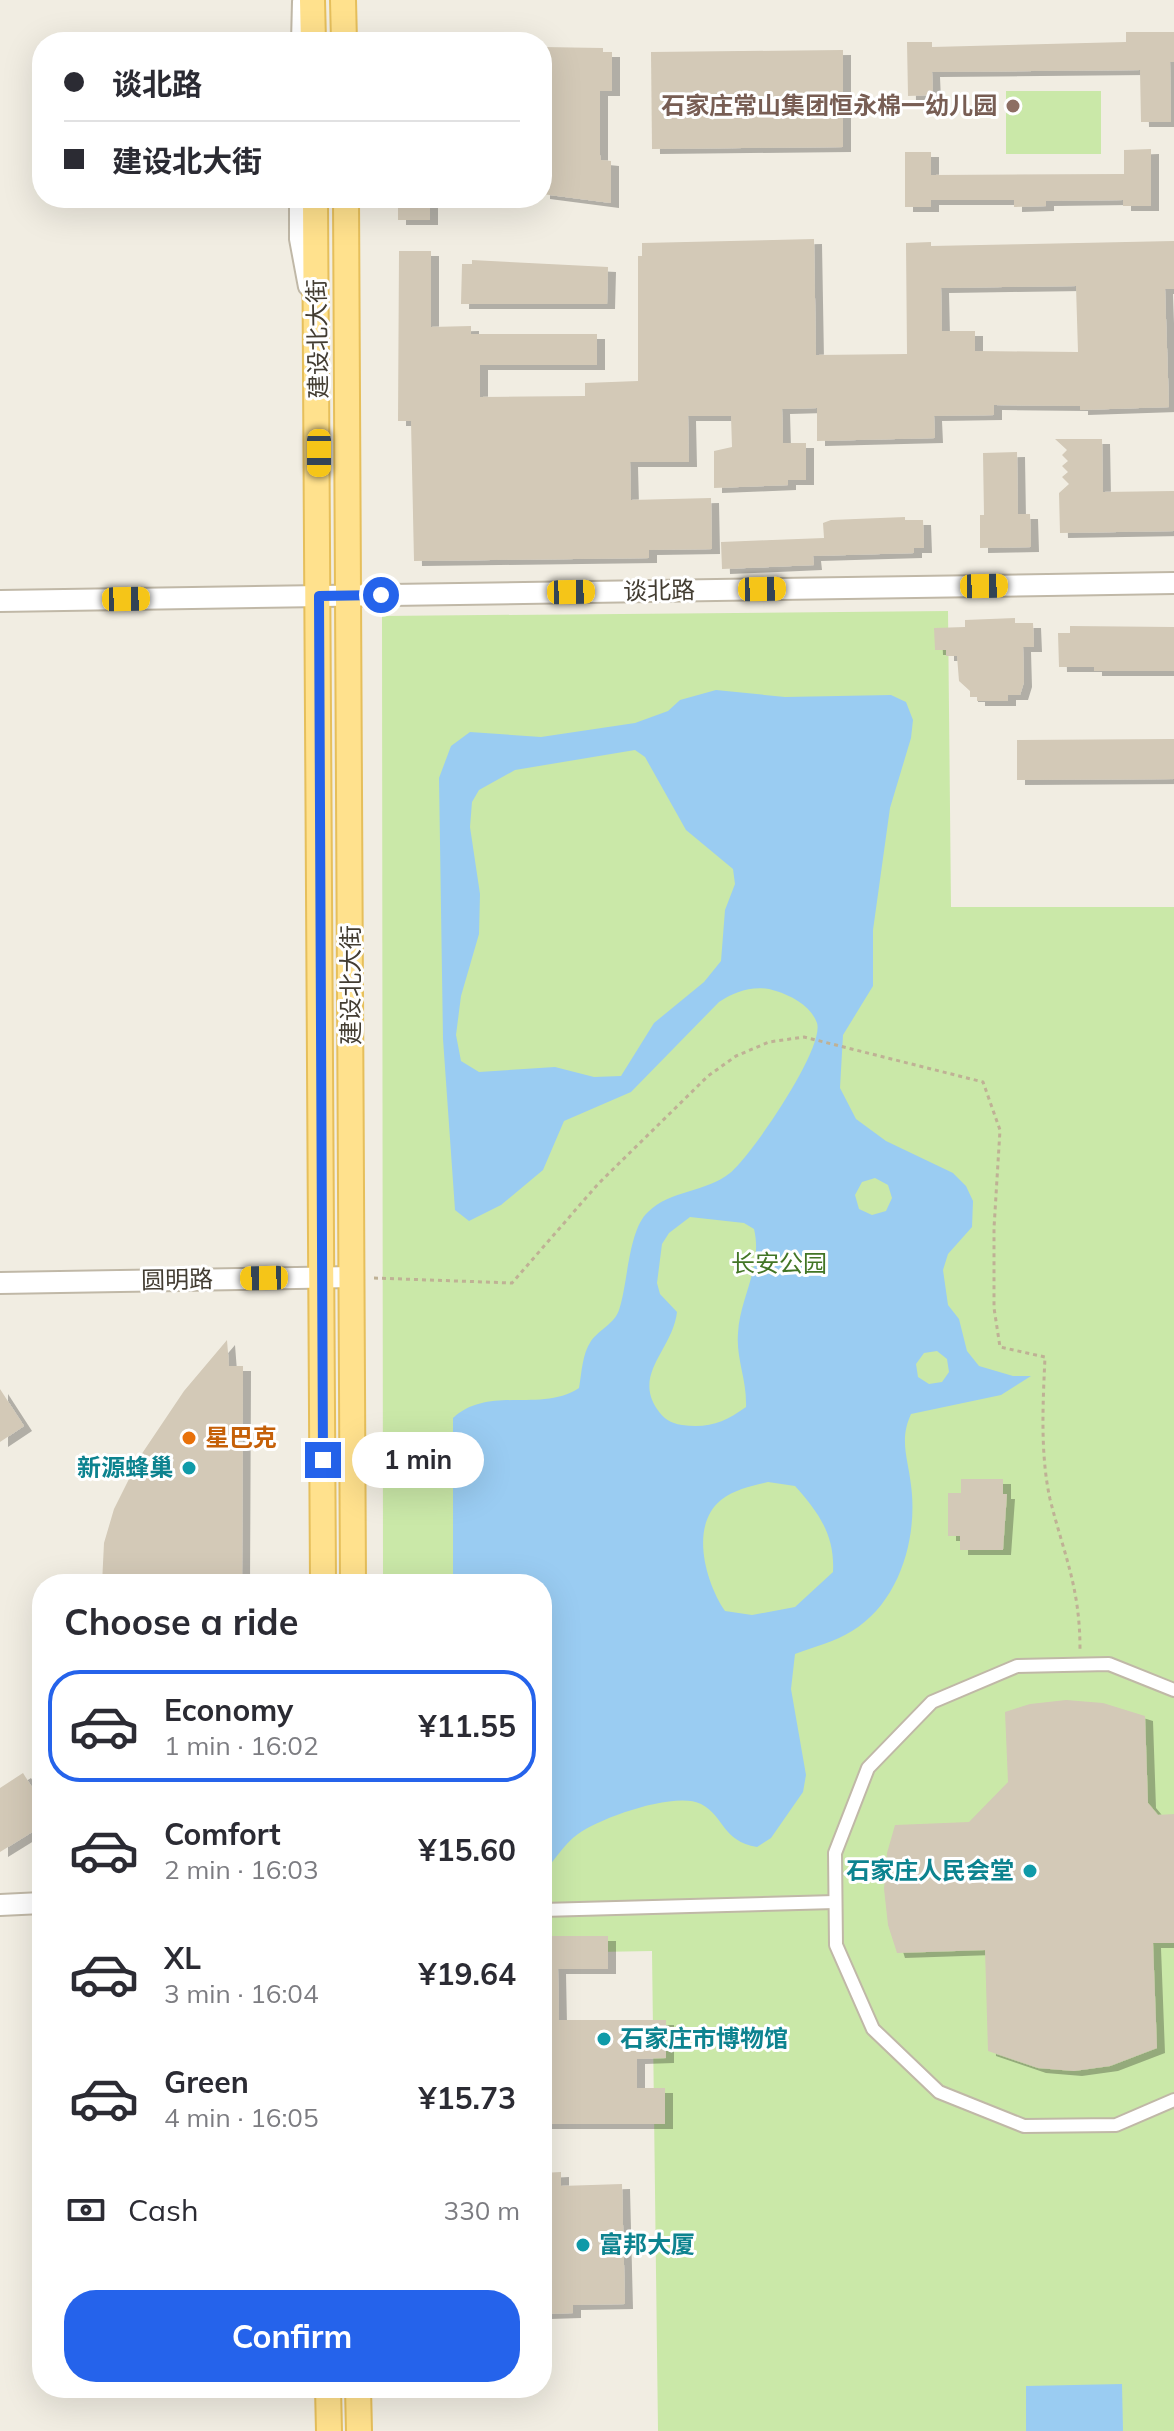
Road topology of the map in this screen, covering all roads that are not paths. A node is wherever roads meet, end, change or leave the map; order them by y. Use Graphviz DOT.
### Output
graph roads {
  1 [pos="301,0"];
  2 [pos="312,0"];
  3 [pos="343,0"];
  4 [pos="352,0"];
  5 [pos="300,32"];
  6 [pos="313,32"];
  7 [pos="344,32"];
  8 [pos="353,32"];
  9 [pos="298,208"];
  10 [pos="315,208"];
  11 [pos="346,208"];
  12 [pos="356,208"];
  13 [pos="318,339"];
  14 [pos="348,339"];
  15 [pos="1174,583"];
  16 [pos="319,596"];
  17 [pos="349,596"];
  18 [pos="0,601"];
  19 [pos="323,1277"];
  20 [pos="353,1277"];
  21 [pos="0,1283"];
  22 [pos="323,1574"];
  23 [pos="353,1574"];
  24 [pos="1174,1690"];
  25 [pos="835,1902"];
  26 [pos="32,1903"];
  27 [pos="0,1905"];
  28 [pos="552,1910"];
  29 [pos="1174,2100"];
  30 [pos="328,2398"];
  31 [pos="358,2398"];
  32 [pos="329,2431"];
  33 [pos="359,2431"];
  1 -- 5 [label="street"];
  2 -- 6 [label="main road"];
  3 -- 7 [label="main road"];
  4 -- 8 [label="street"];
  9 -- 13 [label="street"];
  10 -- 13 [label="main road, 建设北大街"];
  11 -- 14 [label="main road, 建设北大街"];
  12 -- 14 [label="street"];
  13 -- 16 [label="main road, 建设北大街"];
  14 -- 17 [label="main road, 建设北大街"];
  15 -- 17 [label="street, 谈北路"];
  16 -- 17 [label="street, 谈北路"];
  16 -- 18 [label="street, 谈北路"];
  16 -- 19 [label="main road, 建设北大街"];
  17 -- 20 [label="main road, 建设北大街"];
  19 -- 20 [label="street, 圆明路"];
  19 -- 21 [label="street, 圆明路"];
  19 -- 22 [label="main road, 建设北大街"];
  20 -- 23 [label="main road, 建设北大街"];
  24 -- 25 [label="street"];
  25 -- 28 [label="street"];
  25 -- 29 [label="street"];
  26 -- 27 [label="street"];
  30 -- 32 [label="main road"];
  31 -- 33 [label="main road"];
}
